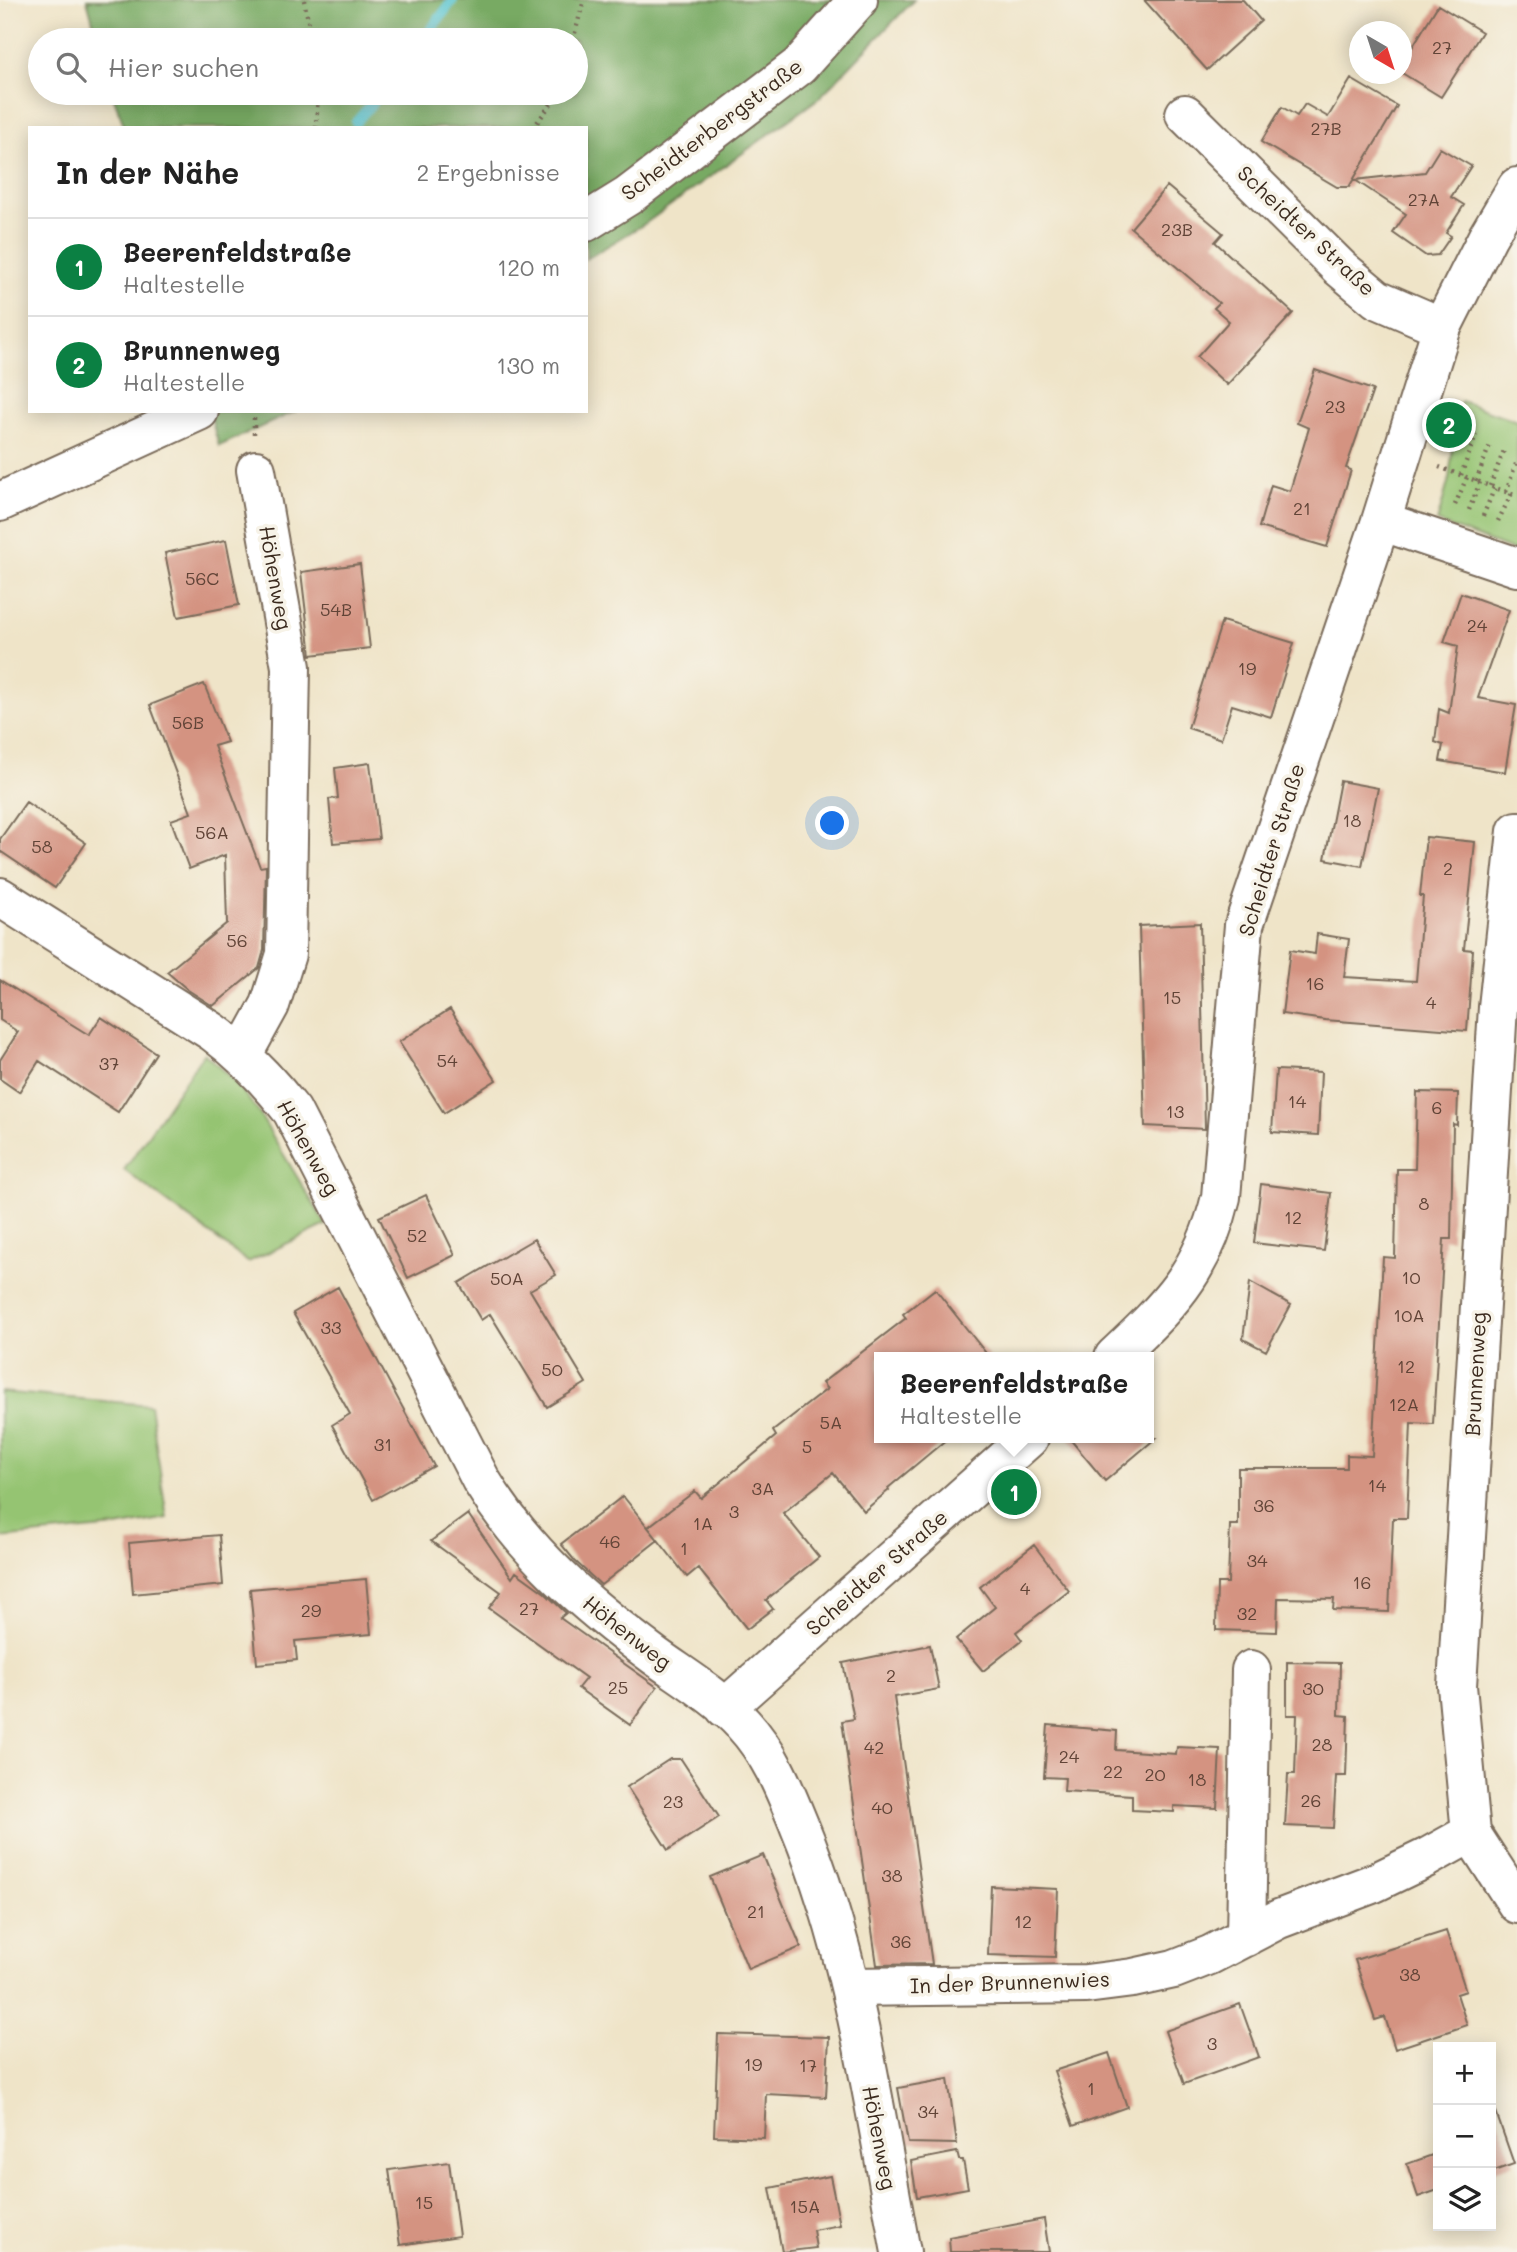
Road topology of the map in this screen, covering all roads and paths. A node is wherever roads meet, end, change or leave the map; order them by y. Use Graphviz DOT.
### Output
graph roads {
  1 [pos="304,0"];
  2 [pos="584,0"];
  3 [pos="858,0"];
  4 [pos="310,28"];
  5 [pos="576,28"];
  6 [pos="317,105"];
  7 [pos="550,105"];
  8 [pos="1185,114"];
  9 [pos="316,126"];
  10 [pos="534,126"];
  11 [pos="1517,187"];
  12 [pos="588,221"];
  13 [pos="1442,327"];
  14 [pos="188,416"];
  15 [pos="1476,435"];
  16 [pos="1491,442"];
  17 [pos="1505,448"];
  18 [pos="1517,461"];
  19 [pos="256,470"];
  20 [pos="1449,471"];
  21 [pos="1464,476"];
  22 [pos="1478,481"];
  23 [pos="1493,487"];
  24 [pos="1511,493"];
  25 [pos="0,502"];
  26 [pos="1453,510"];
  27 [pos="1468,514"];
  28 [pos="1482,519"];
  29 [pos="1381,521"];
  30 [pos="1497,524"];
  31 [pos="1517,567"];
  32 [pos="1517,831"];
  33 [pos="0,897"];
  34 [pos="243,1054"];
  35 [pos="1119,1352"];
  36 [pos="1023,1443"];
  37 [pos="1251,1670"];
  38 [pos="725,1708"];
  39 [pos="1471,1833"];
  40 [pos="1517,1904"];
  41 [pos="1246,1937"];
  42 [pos="850,1987"];
  43 [pos="901,2252"];
  1 -- 4 [label="path"];
  2 -- 5 [label="path"];
  3 -- 12 [label="street, Scheidterbergstraße"];
  6 -- 9 [label="path"];
  7 -- 10 [label="path"];
  8 -- 13 [label="street, Scheidter Straße"];
  11 -- 13 [label="street, Scheidter Straße"];
  13 -- 29 [label="street, Scheidter Straße"];
  14 -- 25 [label="street"];
  15 -- 21 [label="path"];
  16 -- 22 [label="path"];
  17 -- 23 [label="path"];
  18 -- 24 [label="path"];
  19 -- 34 [label="street, Höhenweg"];
  20 -- 21 [label="path"];
  21 -- 22 [label="path"];
  21 -- 26 [label="path"];
  22 -- 23 [label="path"];
  22 -- 27 [label="path"];
  23 -- 24 [label="path"];
  23 -- 28 [label="path"];
  24 -- 30 [label="path"];
  29 -- 31 [label="street"];
  29 -- 35 [label="street, Scheidter Straße"];
  32 -- 39 [label="street, Brunnenweg"];
  33 -- 34 [label="street, Höhenweg"];
  34 -- 38 [label="street, Höhenweg"];
  36 -- 38 [label="street, Scheidter Straße"];
  37 -- 41 [label="street"];
  38 -- 42 [label="street, Höhenweg"];
  39 -- 40 [label="street, Brunnenweg"];
  39 -- 41 [label="street, In der Brunnenwies"];
  41 -- 42 [label="street, In der Brunnenwies"];
  42 -- 43 [label="street, Höhenweg"];
}
